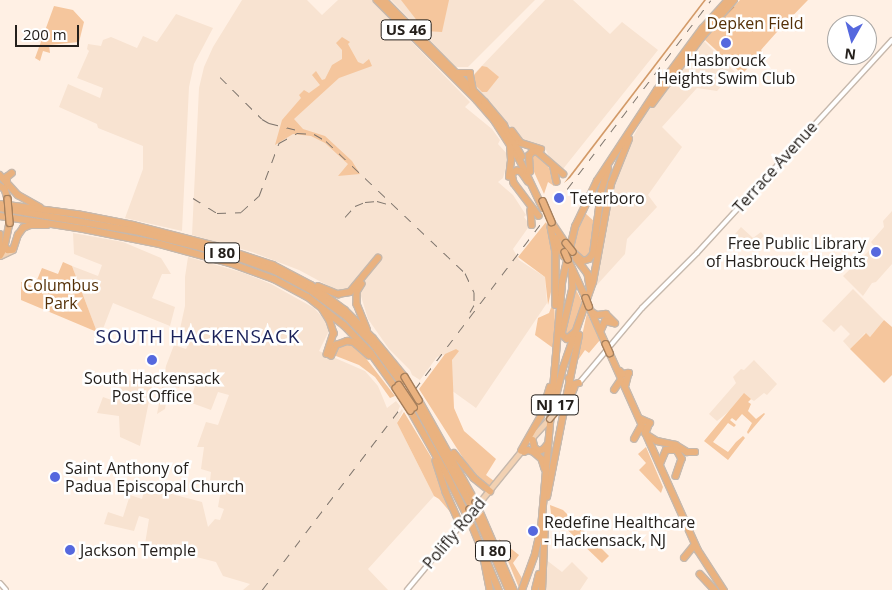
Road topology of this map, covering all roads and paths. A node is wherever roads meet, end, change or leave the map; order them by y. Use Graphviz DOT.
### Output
graph roads {
  1 [pos="377,0"];
  2 [pos="384,0"];
  3 [pos="728,0"];
  4 [pos="734,0"];
  5 [pos="892,40"];
  6 [pos="436,59"];
  7 [pos="457,73"];
  8 [pos="464,80"];
  9 [pos="466,89"];
  10 [pos="474,90"];
  11 [pos="504,125"];
  12 [pos="625,139"];
  13 [pos="508,140"];
  14 [pos="547,159"];
  15 [pos="554,168"];
  16 [pos="530,172"];
  17 [pos="12,173"];
  18 [pos="563,174"];
  19 [pos="0,175"];
  20 [pos="557,182"];
  21 [pos="7,184"];
  22 [pos="0,186"];
  23 [pos="536,192"];
  24 [pos="542,202"];
  25 [pos="0,204"];
  26 [pos="529,205"];
  27 [pos="0,209"];
  28 [pos="46,210"];
  29 [pos="0,216"];
  30 [pos="539,216"];
  31 [pos="552,224"];
  32 [pos="62,225"];
  33 [pos="532,225"];
  34 [pos="0,234"];
  35 [pos="17,238"];
  36 [pos="6,242"];
  37 [pos="21,245"];
  38 [pos="0,250"];
  39 [pos="12,250"];
  40 [pos="573,252"];
  41 [pos="0,256"];
  42 [pos="566,258"];
  43 [pos="572,272"];
  44 [pos="302,279"];
  45 [pos="588,304"];
  46 [pos="320,305"];
  47 [pos="582,318"];
  48 [pos="615,323"];
  49 [pos="622,330"];
  50 [pos="367,331"];
  51 [pos="601,332"];
  52 [pos="557,338"];
  53 [pos="605,345"];
  54 [pos="609,354"];
  55 [pos="556,355"];
  56 [pos="380,365"];
  57 [pos="570,378"];
  58 [pos="400,383"];
  59 [pos="579,383"];
  60 [pos="574,388"];
  61 [pos="625,390"];
  62 [pos="566,399"];
  63 [pos="415,405"];
  64 [pos="560,406"];
  65 [pos="561,424"];
  66 [pos="640,428"];
  67 [pos="646,435"];
  68 [pos="444,440"];
  69 [pos="531,442"];
  70 [pos="548,443"];
  71 [pos="434,452"];
  72 [pos="522,452"];
  73 [pos="534,452"];
  74 [pos="695,452"];
  75 [pos="660,464"];
  76 [pos="676,476"];
  77 [pos="502,477"];
  78 [pos="665,480"];
  79 [pos="490,491"];
  80 [pos="672,494"];
  81 [pos="546,495"];
  82 [pos="473,511"];
  83 [pos="461,525"];
  84 [pos="497,546"];
  85 [pos="543,547"];
  86 [pos="693,547"];
  87 [pos="483,551"];
  88 [pos="679,553"];
  89 [pos="700,574"];
  90 [pos="0,583"];
  91 [pos="6,590"];
  92 [pos="407,590"];
  93 [pos="490,590"];
  94 [pos="499,590"];
  95 [pos="505,590"];
  96 [pos="509,590"];
  97 [pos="514,590"];
  98 [pos="521,590"];
  99 [pos="535,590"];
  100 [pos="543,590"];
  101 [pos="715,590"];
  102 [pos="720,590"];
  103 [pos="724,590"];
  1 -- 6 [label="highway, US 46"];
  2 -- 7 [label="highway, US 46"];
  3 -- 12 [label="highway, NJ 17"];
  4 -- 45 [label="highway, NJ 17"];
  5 -- 49 [label="main road, Terrace Avenue"];
  6 -- 8 [label="highway"];
  6 -- 9 [label="highway, US 46"];
  7 -- 8 [label="highway, US 46"];
  7 -- 10 [label="highway"];
  8 -- 9 [label="highway"];
  8 -- 10 [label="highway, US 46"];
  9 -- 13 [label="highway, US 46"];
  10 -- 11 [label="highway, US 46"];
  11 -- 14 [label="highway"];
  11 -- 16 [label="highway, US 46"];
  12 -- 40 [label="highway"];
  12 -- 52 [label="highway, NJ 17"];
  13 -- 23 [label="highway, US 46"];
  13 -- 26 [label="highway"];
  14 -- 15 [label="highway"];
  14 -- 16 [label="highway"];
  15 -- 18 [label="highway"];
  15 -- 20 [label="highway"];
  16 -- 24 [label="highway, US 46"];
  17 -- 21 [label="highway"];
  19 -- 21 [label="highway"];
  21 -- 28 [label="highway"];
  22 -- 36 [label="highway, bridge"];
  23 -- 24 [label="highway, US 46"];
  23 -- 26 [label="highway"];
  24 -- 31 [label="highway, US 46, bridge"];
  25 -- 28 [label="highway, I 80"];
  26 -- 30 [label="highway"];
  26 -- 33 [label="highway"];
  27 -- 58 [label="highway, I 80"];
  28 -- 44 [label="highway, I 80"];
  29 -- 32 [label="highway, I 80"];
  31 -- 40 [label="highway, bridge"];
  31 -- 42 [label="highway, US 46"];
  31 -- 52 [label="highway"];
  32 -- 35 [label="highway"];
  32 -- 46 [label="highway, I 80"];
  34 -- 38 [label="highway"];
  35 -- 37 [label="highway"];
  35 -- 39 [label="highway"];
  36 -- 39 [label="highway"];
  36 -- 41 [label="highway"];
  39 -- 41 [label="main road"];
  40 -- 45 [label="highway"];
  42 -- 43 [label="highway, US 46"];
  42 -- 45 [label="highway, US 46"];
  43 -- 45 [label="highway, US 46"];
  43 -- 47 [label="highway"];
  44 -- 50 [label="highway, I 80"];
  44 -- 50 [label="highway"];
  45 -- 47 [label="highway, NJ 17"];
  45 -- 48 [label="highway"];
  45 -- 51 [label="highway, US 46"];
  45 -- 53 [label="highway, US 46"];
  46 -- 56 [label="highway, I 80"];
  46 -- 56 [label="highway"];
  47 -- 57 [label="highway"];
  47 -- 81 [label="highway, NJ 17"];
  48 -- 49 [label="main road"];
  48 -- 51 [label="highway"];
  49 -- 59 [label="main road, Terrace Avenue"];
  50 -- 58 [label="highway, I 80"];
  51 -- 53 [label="highway, US 46"];
  52 -- 55 [label="highway, NJ 17"];
  53 -- 54 [label="highway, US 46, bridge"];
  54 -- 61 [label="highway, US 46"];
  54 -- 61 [label="highway, US 46"];
  55 -- 70 [label="highway, NJ 17"];
  55 -- 72 [label="highway"];
  56 -- 58 [label="highway, I 80"];
  57 -- 59 [label="highway"];
  57 -- 62 [label="highway"];
  58 -- 63 [label="highway, I 80, bridge"];
  59 -- 60 [label="main road, Terrace Avenue"];
  60 -- 62 [label="main road, Terrace Avenue"];
  60 -- 65 [label="highway"];
  61 -- 66 [label="highway"];
  61 -- 67 [label="highway"];
  62 -- 64 [label="main road, Terrace Avenue"];
  63 -- 68 [label="highway, I 80"];
  63 -- 71 [label="highway, I 80"];
  63 -- 82 [label="highway, I 80"];
  64 -- 65 [label="highway"];
  64 -- 69 [label="main road, Terrace Avenue, bridge"];
  65 -- 81 [label="highway"];
  66 -- 67 [label="highway"];
  66 -- 67 [label="highway"];
  67 -- 74 [label="highway"];
  67 -- 75 [label="highway"];
  67 -- 78 [label="highway"];
  68 -- 79 [label="highway"];
  68 -- 82 [label="highway, I 80"];
  69 -- 70 [label="highway"];
  69 -- 72 [label="main road, Terrace Avenue"];
  69 -- 73 [label="highway"];
  70 -- 81 [label="highway, NJ 17"];
  71 -- 82 [label="highway, I 80"];
  71 -- 83 [label="highway"];
  72 -- 73 [label="highway"];
  72 -- 77 [label="main road, Terrace Avenue"];
  73 -- 81 [label="highway"];
  75 -- 76 [label="highway"];
  75 -- 78 [label="highway"];
  77 -- 79 [label="main road, Polifly Road"];
  78 -- 80 [label="highway"];
  79 -- 83 [label="main road, Polifly Road"];
  80 -- 86 [label="highway"];
  80 -- 103 [label="highway"];
  81 -- 85 [label="highway, NJ 17"];
  81 -- 98 [label="highway, NJ 17"];
  82 -- 84 [label="highway, I 80"];
  82 -- 87 [label="highway, I 80"];
  82 -- 95 [label="highway, I 80"];
  82 -- 96 [label="highway, I 80"];
  83 -- 92 [label="main road, Polifly Road"];
  84 -- 97 [label="highway, I 80"];
  84 -- 98 [label="highway"];
  85 -- 99 [label="highway"];
  85 -- 100 [label="highway, NJ 17"];
  86 -- 88 [label="highway"];
  86 -- 102 [label="highway"];
  87 -- 93 [label="highway"];
  87 -- 94 [label="highway, I 80"];
  89 -- 101 [label="highway"];
  90 -- 91 [label="main road"];
}
